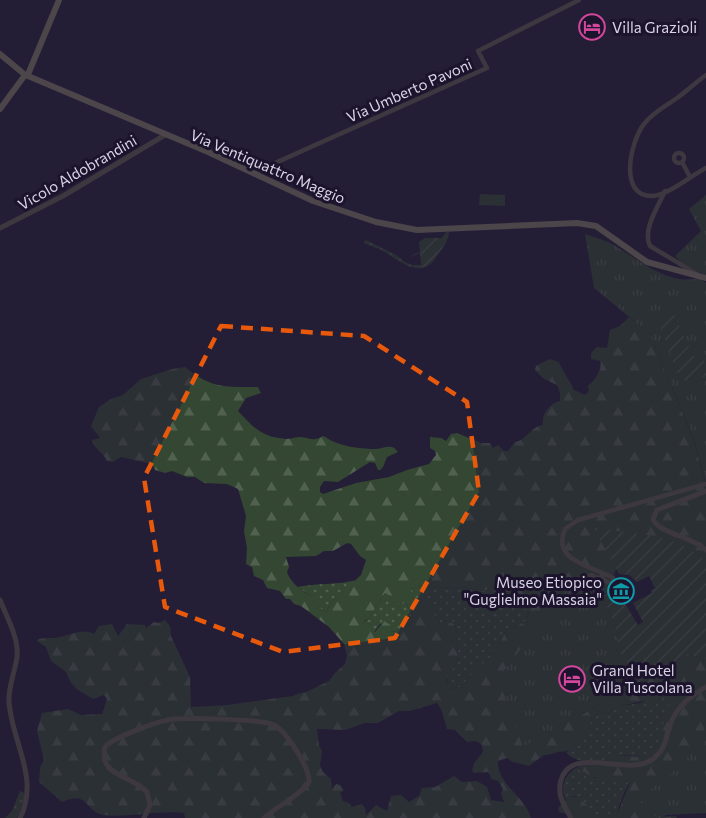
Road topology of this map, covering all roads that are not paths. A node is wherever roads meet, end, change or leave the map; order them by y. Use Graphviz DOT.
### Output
graph roads {
  1 [pos="59,0"];
  2 [pos="579,0"];
  3 [pos="0,54"];
  4 [pos="26,73"];
  5 [pos="706,75"];
  6 [pos="0,109"];
  7 [pos="165,135"];
  8 [pos="682,162"];
  9 [pos="706,168"];
  10 [pos="253,173"];
  11 [pos="690,177"];
  12 [pos="665,191"];
  13 [pos="0,228"];
  14 [pos="671,258"];
  15 [pos="666,268"];
  16 [pos="704,277"];
  17 [pos="706,484"];
  18 [pos="706,491"];
  19 [pos="706,550"];
  20 [pos="599,596"];
  21 [pos="0,600"];
  22 [pos="706,687"];
  23 [pos="20,818"];
  24 [pos="144,818"];
  25 [pos="264,818"];
  26 [pos="571,818"];
  1 -- 4 [label="main road"];
  2 -- 10 [label="street, Via Umberto Pavoni"];
  3 -- 4 [label="main road, Via Ventiquattro Maggio"];
  4 -- 6 [label="main road"];
  4 -- 7 [label="main road, Via Ventiquattro Maggio"];
  5 -- 12 [label="street"];
  7 -- 10 [label="main road, Via Ventiquattro Maggio"];
  7 -- 13 [label="street, Vicolo Aldobrandini"];
  8 -- 11 [label="street"];
  9 -- 11 [label="street"];
  10 -- 15 [label="main road, Via Ventiquattro Maggio"];
  11 -- 12 [label="street"];
  12 -- 14 [label="street"];
  14 -- 15 [label="street"];
  14 -- 16 [label="street"];
  15 -- 16 [label="main road, Via Ventiquattro Maggio"];
  17 -- 20 [label="street"];
  18 -- 19 [label="street"];
  21 -- 23 [label="street"];
  22 -- 26 [label="street"];
  24 -- 25 [label="street"];
}
